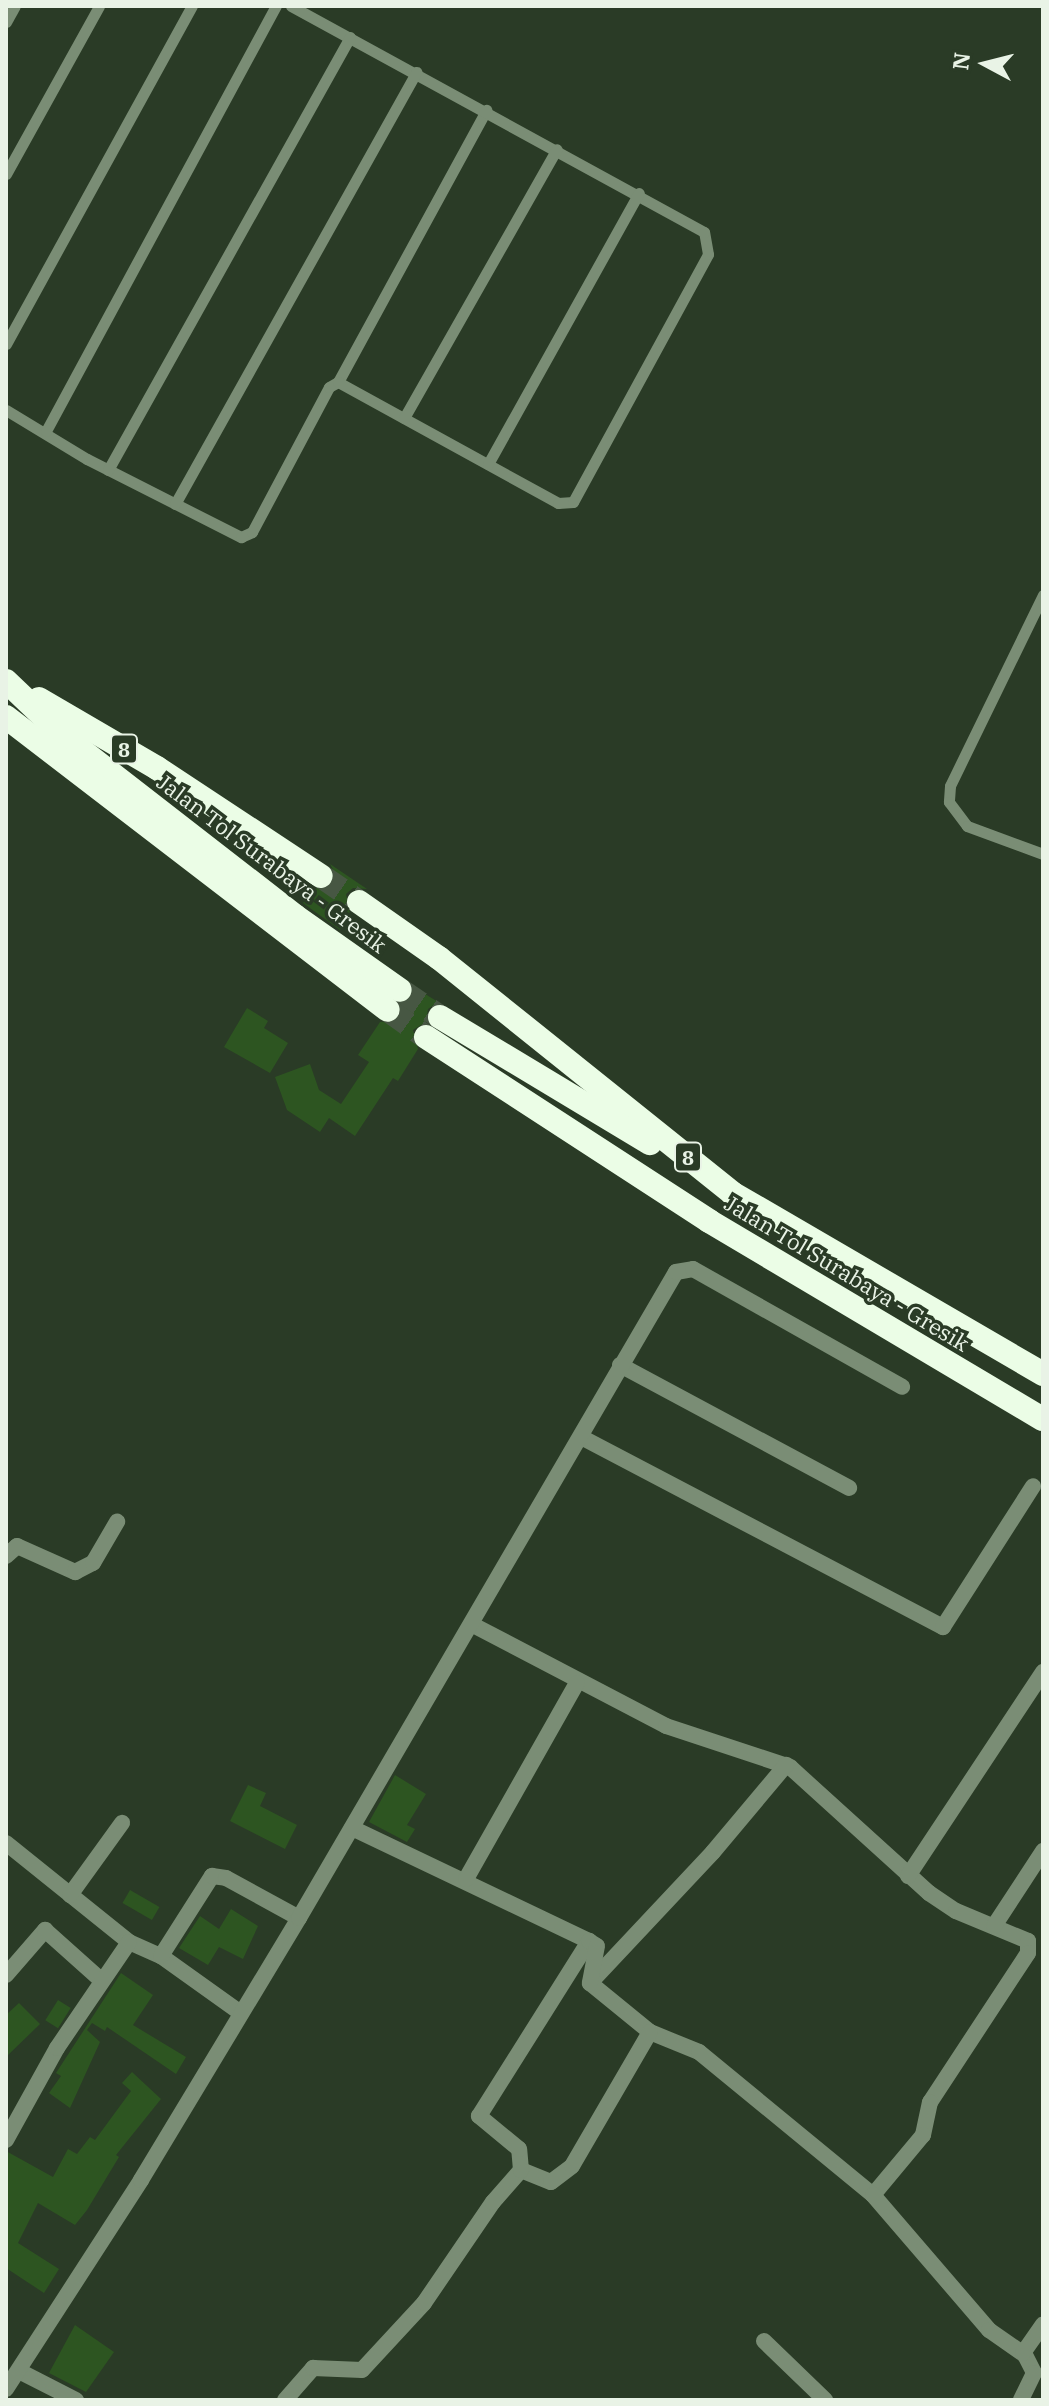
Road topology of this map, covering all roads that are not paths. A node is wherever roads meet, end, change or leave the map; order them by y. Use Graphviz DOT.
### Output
graph roads {
  1 [pos="15,6"];
  2 [pos="99,6"];
  3 [pos="192,6"];
  4 [pos="276,6"];
  5 [pos="291,6"];
  6 [pos="6,22"];
  7 [pos="350,37"];
  8 [pos="416,72"];
  9 [pos="486,110"];
  10 [pos="557,149"];
  11 [pos="6,174"];
  12 [pos="639,193"];
  13 [pos="6,344"];
  14 [pos="338,382"];
  15 [pos="6,410"];
  16 [pos="404,418"];
  17 [pos="46,431"];
  18 [pos="488,464"];
  19 [pos="108,470"];
  20 [pos="175,504"];
  21 [pos="1043,595"];
  22 [pos="6,680"];
  23 [pos="6,717"];
  24 [pos="1043,854"];
  25 [pos="321,876"];
  26 [pos="359,902"];
  27 [pos="440,1017"];
  28 [pos="426,1037"];
  29 [pos="732,1193"];
  30 [pos="620,1365"];
  31 [pos="1043,1374"];
  32 [pos="902,1387"];
  33 [pos="1043,1419"];
  34 [pos="581,1437"];
  35 [pos="1033,1486"];
  36 [pos="849,1488"];
  37 [pos="117,1522"];
  38 [pos="10,1546"];
  39 [pos="473,1625"];
  40 [pos="1043,1672"];
  41 [pos="577,1683"];
  42 [pos="786,1765"];
  43 [pos="122,1823"];
  44 [pos="352,1828"];
  45 [pos="6,1843"];
  46 [pos="1043,1851"];
  47 [pos="908,1876"];
  48 [pos="466,1879"];
  49 [pos="70,1895"];
  50 [pos="299,1918"];
  51 [pos="994,1926"];
  52 [pos="589,1941"];
  53 [pos="129,1942"];
  54 [pos="161,1956"];
  55 [pos="6,1975"];
  56 [pos="101,1980"];
  57 [pos="590,1983"];
  58 [pos="241,2013"];
  59 [pos="650,2032"];
  60 [pos="6,2140"];
  61 [pos="521,2170"];
  62 [pos="873,2195"];
  63 [pos="1043,2324"];
  64 [pos="764,2341"];
  65 [pos="1023,2353"];
  66 [pos="19,2371"];
  67 [pos="6,2389"];
  68 [pos="76,2400"];
  69 [pos="285,2400"];
  70 [pos="825,2400"];
  71 [pos="1021,2400"];
  1 -- 6 [label="lane"];
  2 -- 11 [label="lane"];
  3 -- 13 [label="lane"];
  4 -- 17 [label="lane"];
  5 -- 7 [label="lane"];
  7 -- 8 [label="lane"];
  7 -- 19 [label="lane"];
  8 -- 9 [label="lane"];
  8 -- 20 [label="lane"];
  9 -- 10 [label="lane"];
  9 -- 14 [label="lane"];
  10 -- 12 [label="lane"];
  10 -- 16 [label="lane"];
  12 -- 18 [label="lane"];
  12 -- 18 [label="lane"];
  14 -- 16 [label="lane"];
  14 -- 20 [label="lane"];
  15 -- 17 [label="lane"];
  16 -- 18 [label="lane"];
  17 -- 19 [label="lane"];
  19 -- 20 [label="lane"];
  21 -- 24 [label="lane"];
  22 -- 23 [label="highway, Jalan Tol Surabaya - Gresik / 8"];
  22 -- 25 [label="highway, Jalan Tol Surabaya - Gresik / 8"];
  26 -- 29 [label="highway, Jalan Tol Surabaya - Gresik / 8"];
  27 -- 29 [label="highway, Jalan Tol Surabaya - Gresik / 8"];
  28 -- 33 [label="highway, Jalan Tol Surabaya - Gresik / 8"];
  29 -- 31 [label="highway, Jalan Tol Surabaya - Gresik / 8"];
  30 -- 32 [label="street"];
  30 -- 34 [label="street"];
  30 -- 36 [label="street"];
  34 -- 35 [label="street"];
  34 -- 39 [label="street"];
  37 -- 38 [label="street"];
  39 -- 41 [label="street"];
  39 -- 44 [label="street"];
  40 -- 47 [label="street"];
  41 -- 42 [label="street"];
  41 -- 48 [label="street"];
  42 -- 47 [label="street"];
  42 -- 57 [label="street"];
  43 -- 49 [label="street"];
  44 -- 48 [label="street"];
  44 -- 50 [label="street"];
  45 -- 49 [label="street"];
  46 -- 51 [label="street"];
  47 -- 51 [label="street"];
  48 -- 52 [label="street"];
  49 -- 53 [label="street"];
  50 -- 54 [label="street"];
  50 -- 58 [label="street"];
  51 -- 62 [label="street"];
  52 -- 57 [label="street"];
  52 -- 61 [label="street"];
  53 -- 54 [label="street"];
  53 -- 56 [label="street"];
  54 -- 58 [label="street"];
  55 -- 56 [label="street"];
  56 -- 60 [label="street"];
  57 -- 59 [label="street"];
  58 -- 66 [label="street"];
  59 -- 61 [label="street"];
  59 -- 62 [label="street"];
  61 -- 69 [label="street"];
  62 -- 65 [label="street"];
  63 -- 65 [label="street"];
  64 -- 70 [label="street"];
  65 -- 71 [label="street"];
  66 -- 67 [label="street"];
  66 -- 68 [label="street"];
}
